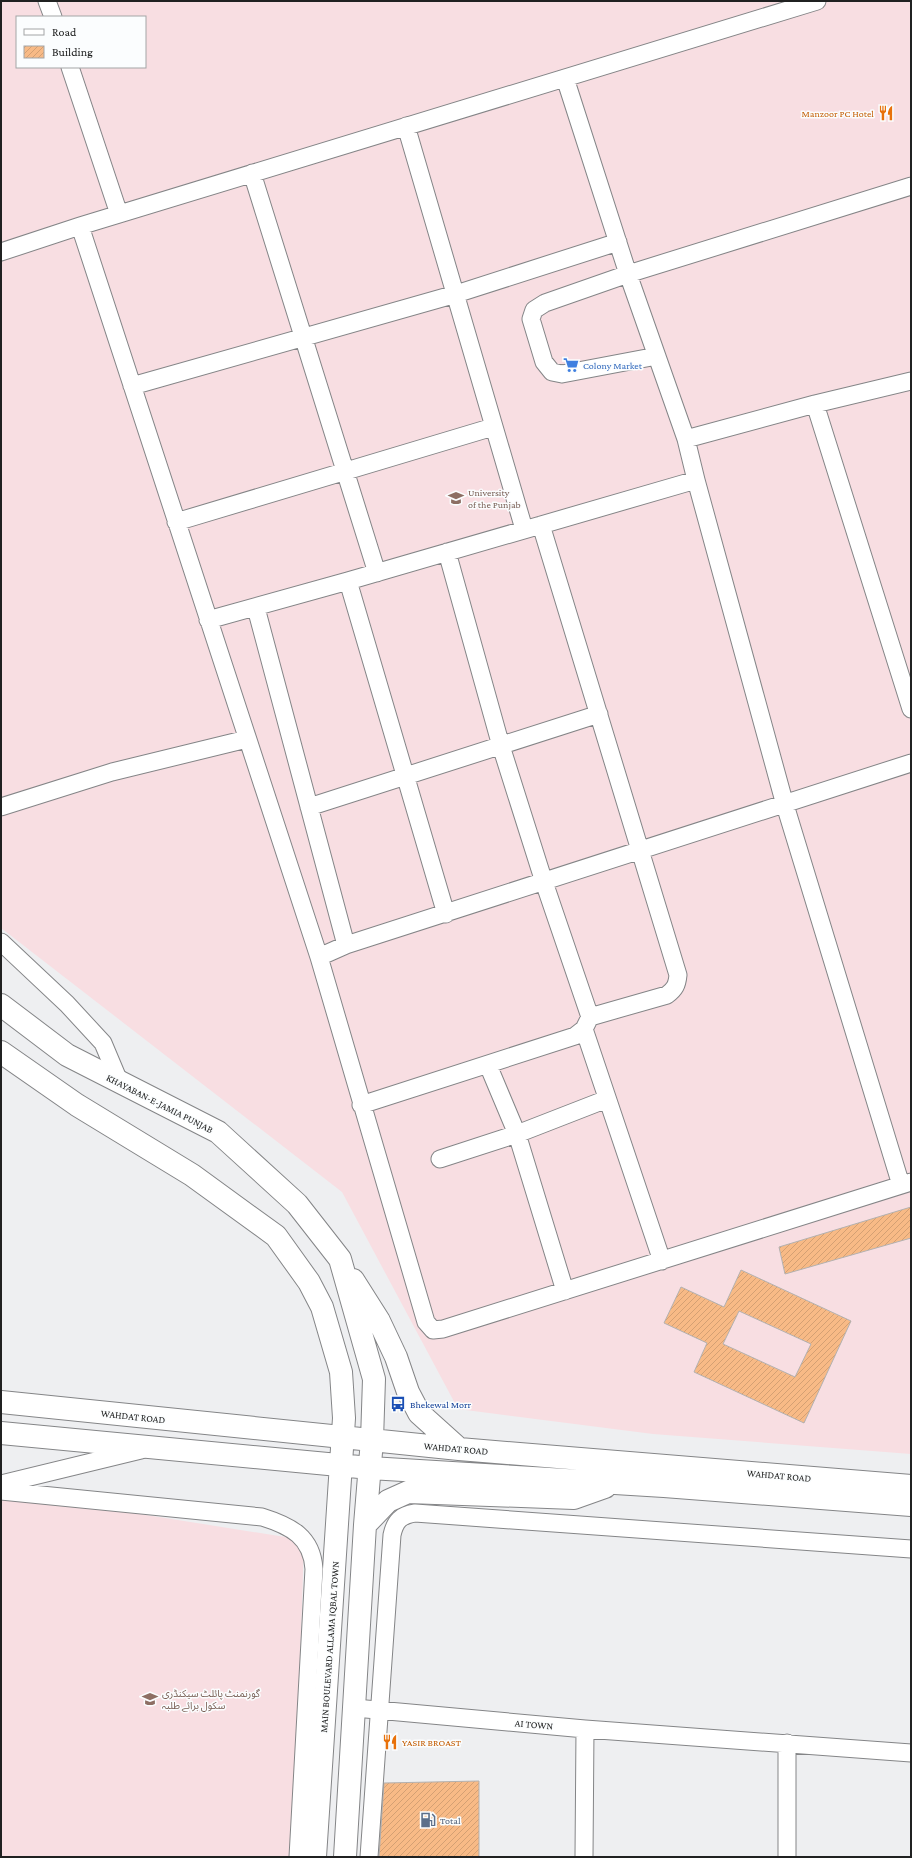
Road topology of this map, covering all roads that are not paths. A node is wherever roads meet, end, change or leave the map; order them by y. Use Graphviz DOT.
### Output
graph roads {
  1 [pos="48,1"];
  2 [pos="817,1"];
  3 [pos="53,16"];
  4 [pos="70,68"];
  5 [pos="566,78"];
  6 [pos="406,126"];
  7 [pos="252,174"];
  8 [pos="911,186"];
  9 [pos="119,214"];
  10 [pos="80,226"];
  11 [pos="618,242"];
  12 [pos="1,252"];
  13 [pos="628,274"];
  14 [pos="456,294"];
  15 [pos="303,339"];
  16 [pos="657,356"];
  17 [pos="911,381"];
  18 [pos="132,386"];
  19 [pos="815,404"];
  20 [pos="493,427"];
  21 [pos="686,439"];
  22 [pos="345,472"];
  23 [pos="696,480"];
  24 [pos="176,522"];
  25 [pos="541,525"];
  26 [pos="524,529"];
  27 [pos="447,552"];
  28 [pos="377,573"];
  29 [pos="348,581"];
  30 [pos="256,608"];
  31 [pos="208,620"];
  32 [pos="911,709"];
  33 [pos="599,714"];
  34 [pos="247,740"];
  35 [pos="501,746"];
  36 [pos="911,763"];
  37 [pos="406,776"];
  38 [pos="785,805"];
  39 [pos="1,807"];
  40 [pos="309,807"];
  41 [pos="640,850"];
  42 [pos="544,882"];
  43 [pos="446,914"];
  44 [pos="1,942"];
  45 [pos="346,946"];
  46 [pos="319,957"];
  47 [pos="1,1005"];
  48 [pos="587,1023"];
  49 [pos="1,1052"];
  50 [pos="488,1065"];
  51 [pos="118,1081"];
  52 [pos="608,1099"];
  53 [pos="361,1105"];
  54 [pos="517,1134"];
  55 [pos="440,1159"];
  56 [pos="906,1183"];
  57 [pos="340,1259"];
  58 [pos="662,1260"];
  59 [pos="565,1291"];
  60 [pos="1,1402"];
  61 [pos="1,1433"];
  62 [pos="344,1438"];
  63 [pos="372,1440"];
  64 [pos="150,1447"];
  65 [pos="458,1449"];
  66 [pos="342,1465"];
  67 [pos="370,1468"];
  68 [pos="613,1483"];
  69 [pos="1,1484"];
  70 [pos="911,1486"];
  71 [pos="1,1491"];
  72 [pos="911,1506"];
  73 [pos="365,1525"];
  74 [pos="911,1549"];
  75 [pos="320,1628"];
  76 [pos="355,1708"];
  77 [pos="380,1710"];
  78 [pos="585,1729"];
  79 [pos="787,1743"];
  80 [pos="911,1753"];
  81 [pos="298,1857"];
  82 [pos="315,1857"];
  83 [pos="345,1857"];
  84 [pos="369,1857"];
  85 [pos="584,1857"];
  86 [pos="787,1857"];
  1 -- 3 [label="street"];
  2 -- 5 [label="street"];
  4 -- 9 [label="street"];
  5 -- 6 [label="street"];
  5 -- 11 [label="street"];
  6 -- 7 [label="street"];
  6 -- 14 [label="street"];
  7 -- 9 [label="street"];
  7 -- 15 [label="street"];
  8 -- 13 [label="street"];
  9 -- 10 [label="street"];
  10 -- 12 [label="street"];
  10 -- 18 [label="street"];
  11 -- 13 [label="street"];
  11 -- 14 [label="street"];
  13 -- 16 [label="street"];
  13 -- 16 [label="street"];
  14 -- 15 [label="street"];
  14 -- 20 [label="street"];
  15 -- 18 [label="street"];
  15 -- 22 [label="street"];
  16 -- 21 [label="street"];
  17 -- 19 [label="street"];
  18 -- 24 [label="street"];
  19 -- 21 [label="street"];
  19 -- 32 [label="street"];
  20 -- 22 [label="street"];
  20 -- 26 [label="street"];
  21 -- 23 [label="street"];
  22 -- 24 [label="street"];
  22 -- 28 [label="street"];
  23 -- 25 [label="street"];
  23 -- 38 [label="street"];
  24 -- 31 [label="street"];
  25 -- 26 [label="street"];
  25 -- 33 [label="street"];
  26 -- 27 [label="street"];
  27 -- 28 [label="street"];
  27 -- 35 [label="street"];
  28 -- 29 [label="street"];
  29 -- 30 [label="street"];
  29 -- 37 [label="street"];
  30 -- 31 [label="street"];
  30 -- 40 [label="street"];
  31 -- 34 [label="street"];
  33 -- 35 [label="street"];
  33 -- 41 [label="street"];
  34 -- 39 [label="street"];
  34 -- 46 [label="street"];
  35 -- 37 [label="street"];
  35 -- 42 [label="street"];
  36 -- 38 [label="street"];
  37 -- 40 [label="street"];
  37 -- 43 [label="street"];
  38 -- 41 [label="street"];
  38 -- 56 [label="street"];
  40 -- 45 [label="street"];
  41 -- 42 [label="street"];
  41 -- 48 [label="street"];
  42 -- 43 [label="street"];
  42 -- 48 [label="street"];
  43 -- 45 [label="street"];
  44 -- 51 [label="street"];
  45 -- 46 [label="street"];
  46 -- 53 [label="street"];
  47 -- 51 [label="main road, KHAYABAN-E-JAMIA PUNJAB"];
  48 -- 50 [label="street"];
  48 -- 52 [label="street"];
  49 -- 62 [label="main road"];
  50 -- 53 [label="street"];
  50 -- 54 [label="street"];
  51 -- 57 [label="main road, KHAYABAN-E-JAMIA PUNJAB"];
  52 -- 54 [label="street"];
  52 -- 58 [label="street"];
  53 -- 59 [label="street"];
  54 -- 55 [label="street"];
  54 -- 59 [label="street"];
  56 -- 58 [label="street"];
  57 -- 63 [label="main road, KHAYABAN-E-JAMIA PUNJAB"];
  57 -- 65 [label="main road"];
  58 -- 59 [label="street"];
  60 -- 62 [label="main road, WAHDAT ROAD"];
  61 -- 64 [label="main road, WAHDAT ROAD"];
  62 -- 63 [label="main road, WAHDAT ROAD"];
  62 -- 66 [label="main road, MAIN BOULEVARD ALLAMA IQBAL TOWN"];
  63 -- 65 [label="main road, WAHDAT ROAD"];
  63 -- 67 [label="main road"];
  64 -- 66 [label="main road, WAHDAT ROAD"];
  64 -- 69 [label="street"];
  65 -- 70 [label="main road, WAHDAT ROAD"];
  66 -- 67 [label="main road, WAHDAT ROAD"];
  66 -- 75 [label="main road, MAIN BOULEVARD ALLAMA IQBAL TOWN"];
  67 -- 68 [label="main road, WAHDAT ROAD"];
  67 -- 73 [label="main road"];
  68 -- 72 [label="main road, WAHDAT ROAD"];
  68 -- 73 [label="main road"];
  71 -- 75 [label="street"];
  73 -- 76 [label="main road"];
  74 -- 77 [label="street"];
  75 -- 81 [label="street"];
  75 -- 82 [label="main road, MAIN BOULEVARD ALLAMA IQBAL TOWN"];
  76 -- 77 [label="street, AI TOWN"];
  76 -- 83 [label="main road"];
  77 -- 78 [label="street, AI TOWN"];
  77 -- 84 [label="street"];
  78 -- 79 [label="street, AI TOWN"];
  78 -- 85 [label="street"];
  79 -- 80 [label="street, AI TOWN"];
  79 -- 86 [label="street"];
}
